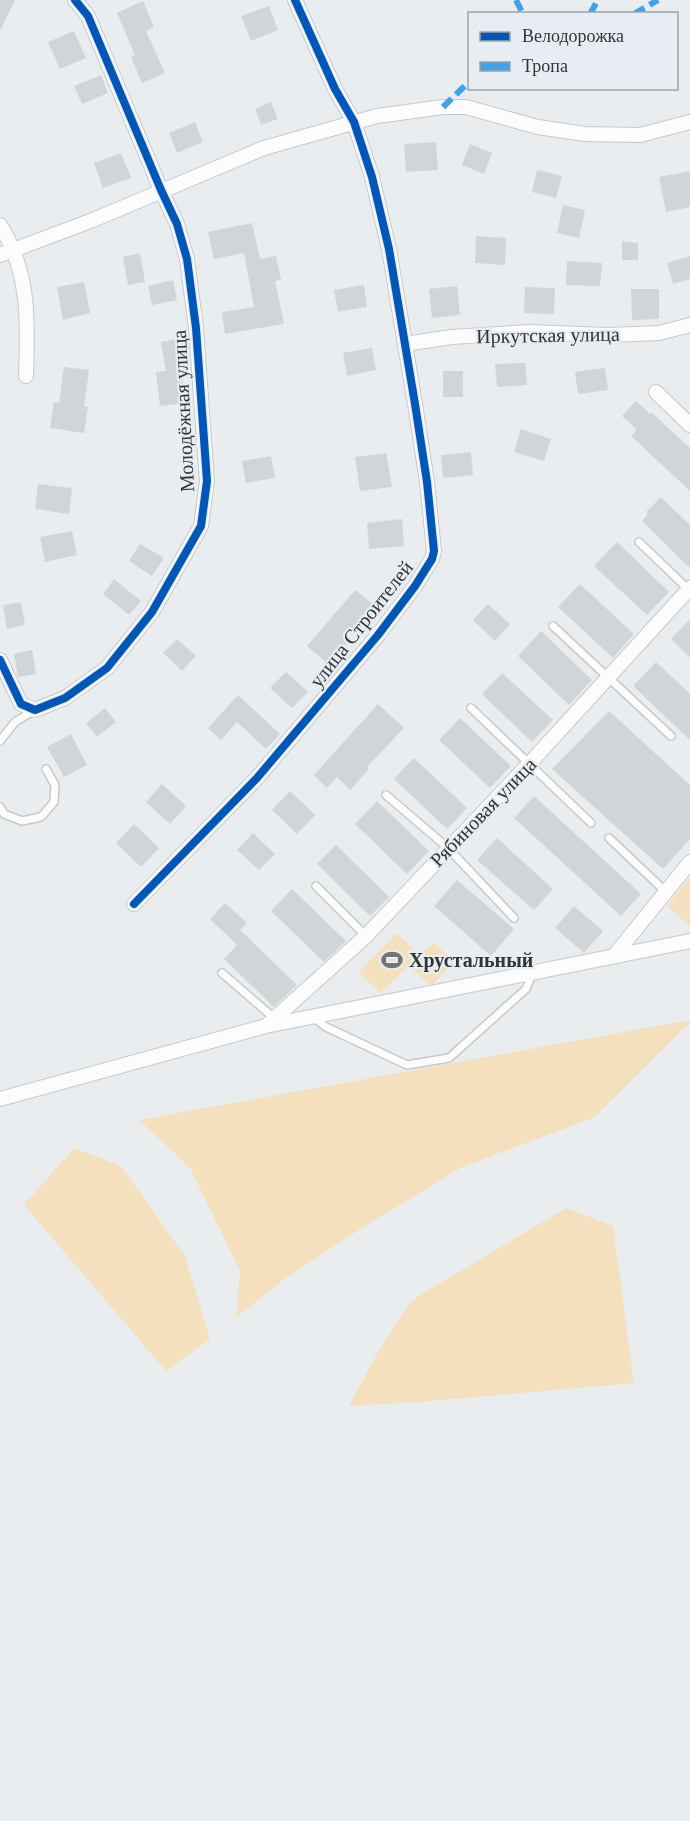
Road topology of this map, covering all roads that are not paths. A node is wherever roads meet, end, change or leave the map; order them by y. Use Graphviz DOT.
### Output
graph roads {
  1 [pos="75,0"];
  2 [pos="295,0"];
  3 [pos="354,122"];
  4 [pos="690,122"];
  5 [pos="161,190"];
  6 [pos="0,225"];
  7 [pos="14,248"];
  8 [pos="0,255"];
  9 [pos="690,325"];
  10 [pos="405,344"];
  11 [pos="26,376"];
  12 [pos="656,392"];
  13 [pos="690,425"];
  14 [pos="639,542"];
  15 [pos="689,590"];
  16 [pos="554,626"];
  17 [pos="0,660"];
  18 [pos="609,677"];
  19 [pos="471,708"];
  20 [pos="35,710"];
  21 [pos="671,736"];
  22 [pos="0,741"];
  23 [pos="529,764"];
  24 [pos="46,769"];
  25 [pos="386,795"];
  26 [pos="0,807"];
  27 [pos="591,823"];
  28 [pos="609,838"];
  29 [pos="448,848"];
  30 [pos="690,862"];
  31 [pos="316,886"];
  32 [pos="666,892"];
  33 [pos="134,904"];
  34 [pos="514,918"];
  35 [pos="366,936"];
  36 [pos="690,941"];
  37 [pos="614,956"];
  38 [pos="533,972"];
  39 [pos="222,973"];
  40 [pos="313,1017"];
  41 [pos="270,1022"];
  42 [pos="0,1099"];
  1 -- 5 [label="street, Молодёжная улица"];
  2 -- 3 [label="street, улица Строителей"];
  3 -- 4 [label="street"];
  3 -- 5 [label="street"];
  3 -- 10 [label="street, улица Строителей"];
  5 -- 7 [label="street"];
  5 -- 20 [label="street, Молодёжная улица"];
  6 -- 7 [label="street"];
  7 -- 8 [label="street"];
  7 -- 11 [label="street"];
  9 -- 10 [label="street, Иркутская улица"];
  10 -- 33 [label="street, улица Строителей"];
  12 -- 13 [label="street"];
  14 -- 15 [label="lane"];
  15 -- 18 [label="street, Рябиновая улица"];
  16 -- 18 [label="lane"];
  17 -- 20 [label="street"];
  18 -- 21 [label="lane"];
  18 -- 23 [label="street, Рябиновая улица"];
  19 -- 23 [label="lane"];
  20 -- 22 [label="lane"];
  23 -- 27 [label="lane"];
  23 -- 29 [label="street, Рябиновая улица"];
  24 -- 26 [label="lane"];
  25 -- 29 [label="lane"];
  28 -- 32 [label="lane"];
  29 -- 34 [label="lane"];
  29 -- 35 [label="street, Рябиновая улица"];
  30 -- 32 [label="street"];
  31 -- 35 [label="lane"];
  32 -- 37 [label="street"];
  35 -- 41 [label="street, Рябиновая улица"];
  36 -- 37 [label="street"];
  37 -- 38 [label="street"];
  38 -- 40 [label="street"];
  38 -- 40 [label="lane"];
  39 -- 41 [label="lane"];
  40 -- 41 [label="street"];
  41 -- 42 [label="street"];
}
